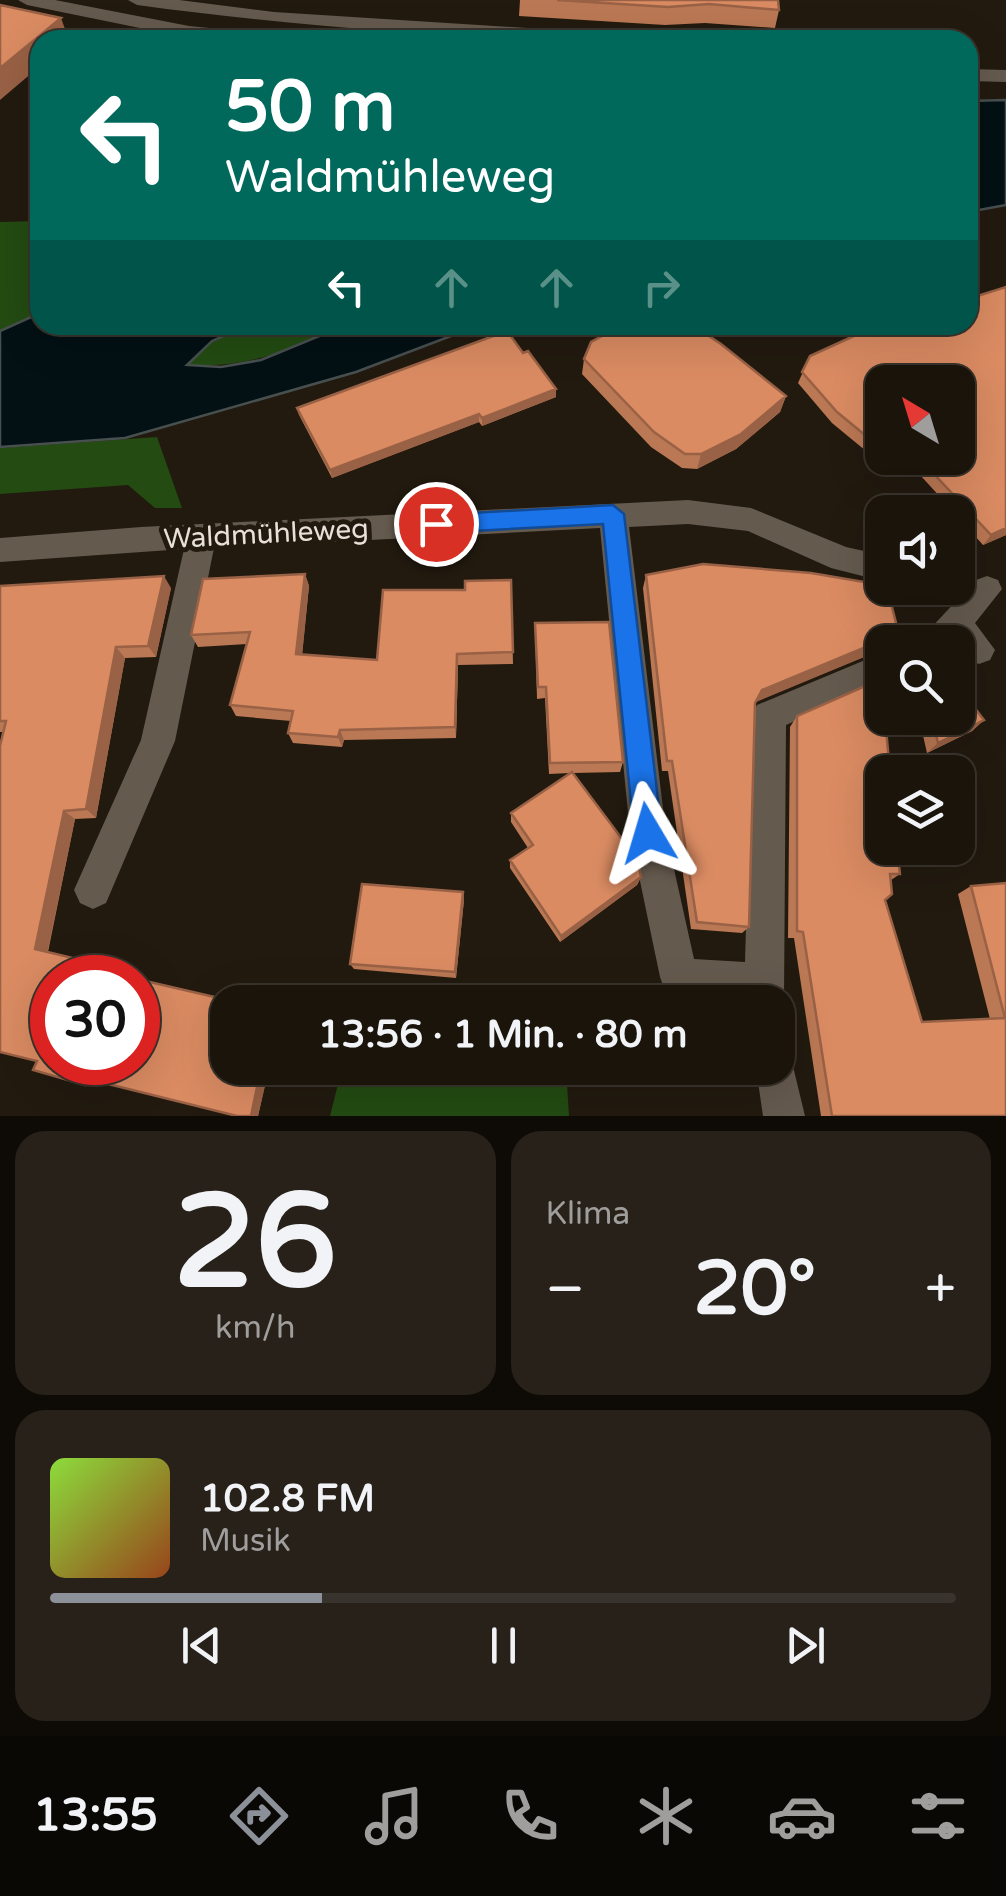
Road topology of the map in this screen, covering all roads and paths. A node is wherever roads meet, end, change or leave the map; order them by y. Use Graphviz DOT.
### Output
graph roads {
  1 [pos="27,0"];
  2 [pos="137,0"];
  3 [pos="287,0"];
  4 [pos="207,6"];
  5 [pos="79,11"];
  6 [pos="274,18"];
  7 [pos="53,29"];
  8 [pos="164,30"];
  9 [pos="190,30"];
  10 [pos="465,30"];
  11 [pos="1006,56"];
  12 [pos="978,63"];
  13 [pos="978,67"];
  14 [pos="1006,76"];
  15 [pos="613,514"];
  16 [pos="201,537"];
  17 [pos="0,550"];
  18 [pos="865,565"];
  19 [pos="983,586"];
  20 [pos="953,625"];
  21 [pos="975,647"];
  22 [pos="980,650"];
  23 [pos="865,674"];
  24 [pos="93,890"];
  25 [pos="718,985"];
  26 [pos="763,985"];
  27 [pos="779,1085"];
  28 [pos="784,1116"];
  1 -- 5 [label="street"];
  2 -- 4 [label="street"];
  3 -- 6 [label="street"];
  4 -- 6 [label="street"];
  4 -- 9 [label="street"];
  5 -- 7 [label="street"];
  5 -- 8 [label="street"];
  6 -- 10 [label="street"];
  11 -- 12 [label="street"];
  13 -- 14 [label="street"];
  15 -- 16 [label="street, Waldmühleweg"];
  15 -- 18 [label="street, Waldmühleweg"];
  15 -- 25 [label="street"];
  16 -- 17 [label="street, Waldmühleweg"];
  16 -- 24 [label="street"];
  19 -- 20 [label="street"];
  21 -- 22 [label="street"];
  23 -- 26 [label="street"];
  27 -- 28 [label="street"];
}
